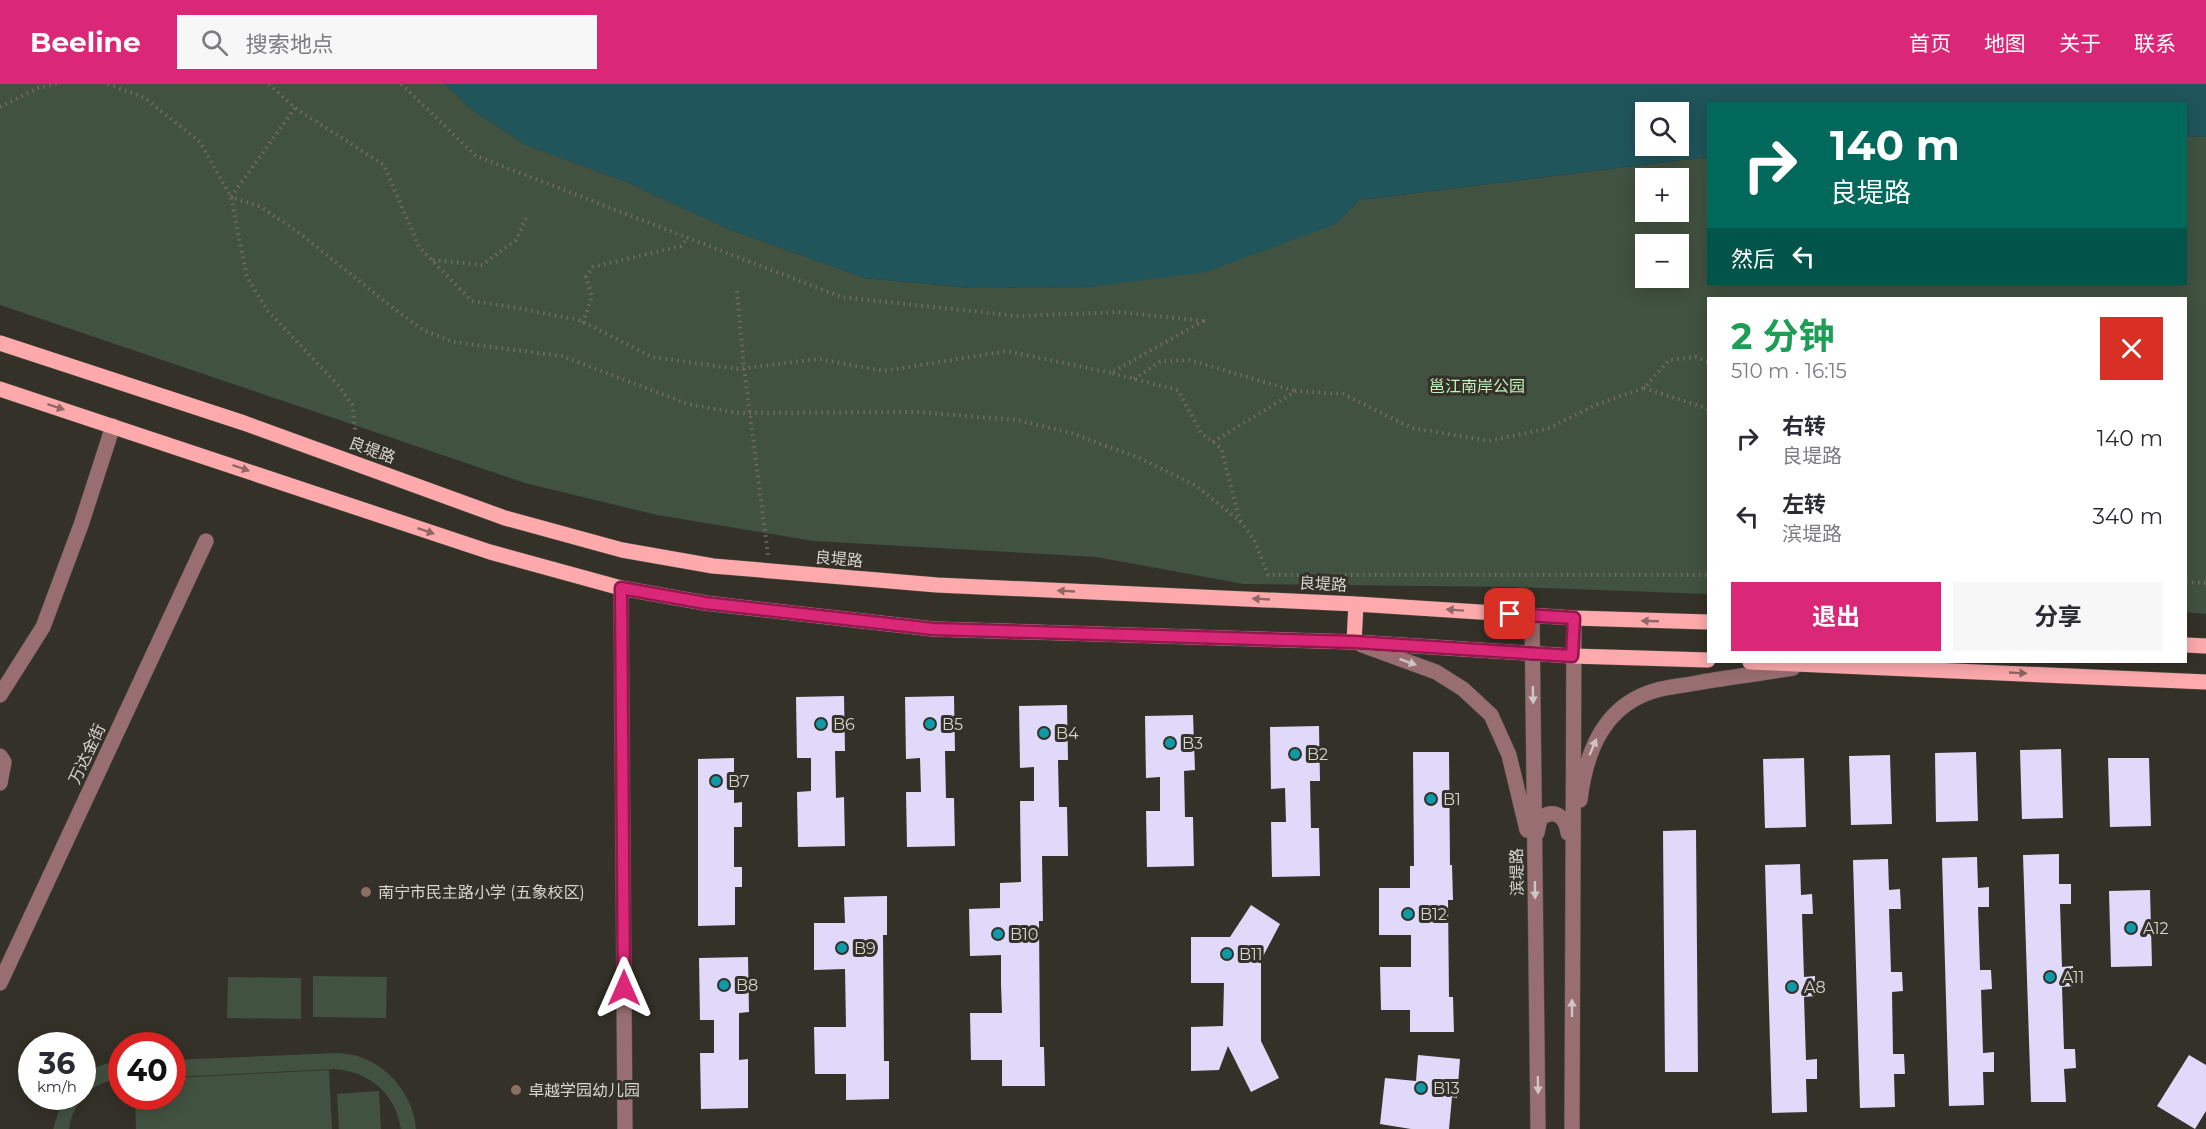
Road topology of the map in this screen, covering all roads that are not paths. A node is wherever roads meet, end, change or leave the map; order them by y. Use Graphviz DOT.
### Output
graph roads {
  1 [pos="0,343"];
  2 [pos="0,389"];
  3 [pos="113,426"];
  4 [pos="206,541"];
  5 [pos="621,588"];
  6 [pos="1356,604"];
  7 [pos="1532,615"];
  8 [pos="1574,618"];
  9 [pos="1707,622"];
  10 [pos="1354,642"];
  11 [pos="2187,645"];
  12 [pos="2206,646"];
  13 [pos="1532,653"];
  14 [pos="1572,656"];
  15 [pos="1707,660"];
  16 [pos="1812,663"];
  17 [pos="1837,663"];
  18 [pos="2206,682"];
  19 [pos="0,695"];
  20 [pos="0,756"];
  21 [pos="0,783"];
  22 [pos="1535,866"];
  23 [pos="1572,866"];
  24 [pos="0,983"];
  25 [pos="626,1129"];
  26 [pos="1538,1129"];
  27 [pos="1572,1129"];
  6 -- 1 [label="main road, 良堤路, one-way"];
  2 -- 3 [label="main road, one-way"];
  3 -- 5 [label="main road, one-way"];
  3 -- 19 [label="street"];
  4 -- 24 [label="street, 万达金街"];
  5 -- 10 [label="main road"];
  5 -- 25 [label="street"];
  7 -- 6 [label="main road, 良堤路, one-way"];
  6 -- 10 [label="main road"];
  7 -- 8 [label="main road, 良堤路"];
  7 -- 13 [label="street, 滨堤路"];
  9 -- 8 [label="main road, 良堤路, one-way"];
  8 -- 14 [label="street"];
  10 -- 13 [label="main road"];
  10 -- 22 [label="street, one-way"];
  11 -- 12 [label="main road"];
  13 -- 14 [label="main road"];
  13 -- 22 [label="street, 滨堤路, one-way"];
  14 -- 15 [label="main road"];
  14 -- 23 [label="street"];
  23 -- 16 [label="street, one-way"];
  17 -- 18 [label="main road, one-way"];
  20 -- 21 [label="street"];
  22 -- 23 [label="street"];
  22 -- 26 [label="street, 滨堤路, one-way"];
  27 -- 23 [label="street, one-way"];
}
